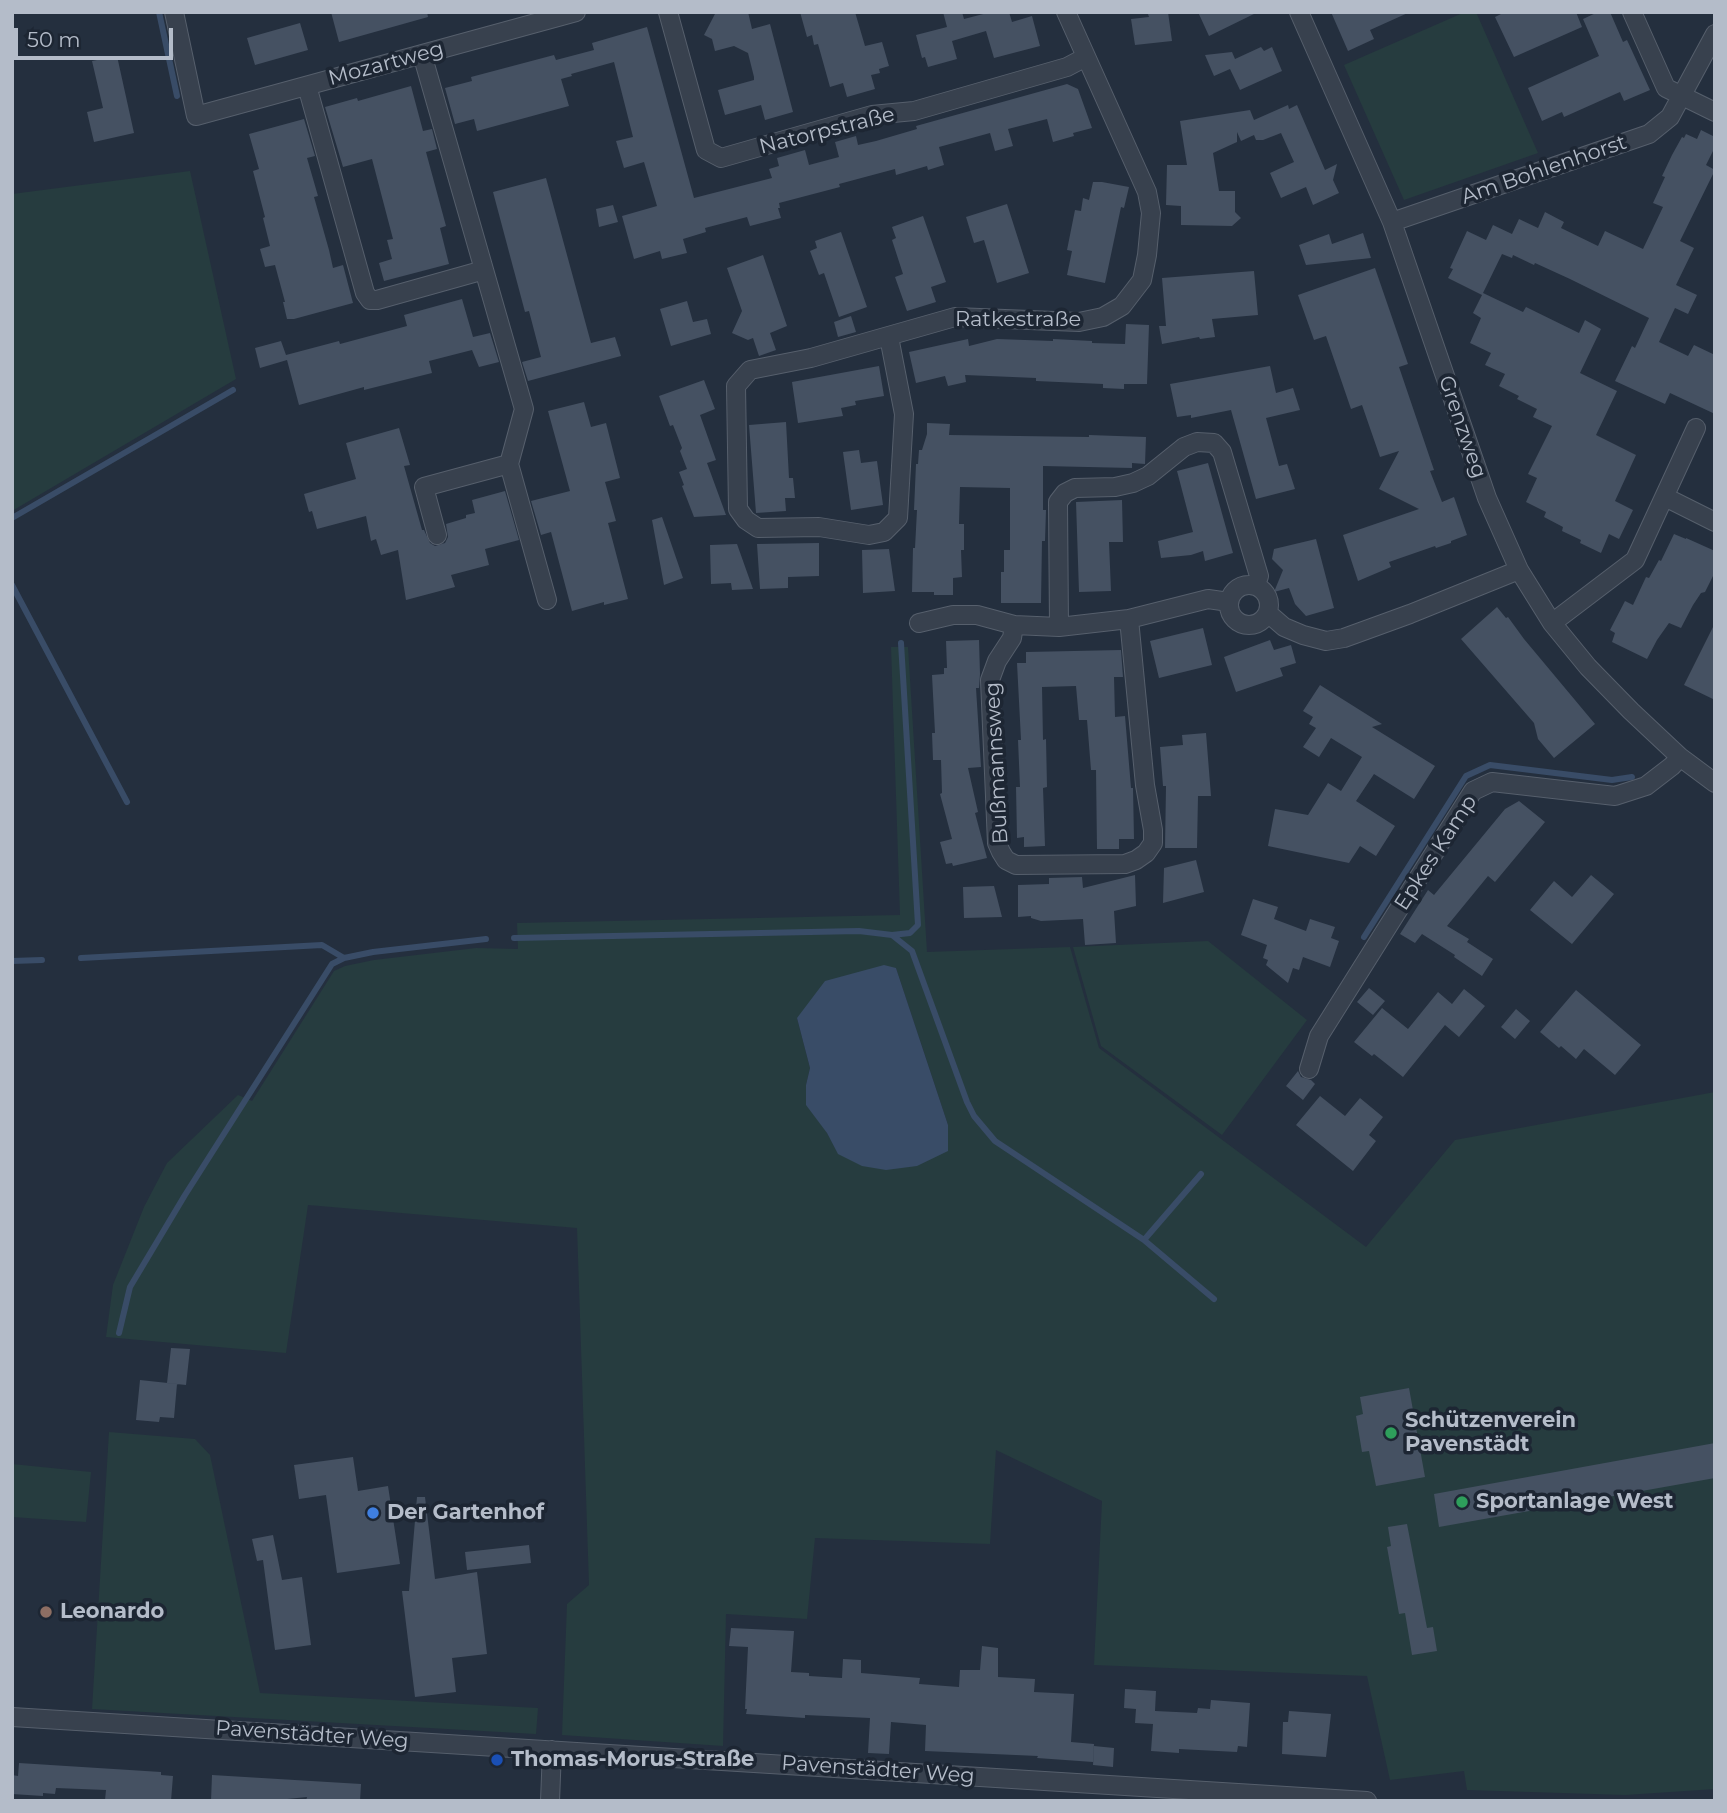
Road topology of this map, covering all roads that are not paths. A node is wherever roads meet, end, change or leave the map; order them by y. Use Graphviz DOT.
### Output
graph roads {
  1 [pos="174,12"];
  2 [pos="576,12"];
  3 [pos="668,12"];
  4 [pos="1066,12"];
  5 [pos="1299,12"];
  6 [pos="1632,12"];
  7 [pos="1715,34"];
  8 [pos="422,54"];
  9 [pos="1086,57"];
  10 [pos="307,86"];
  11 [pos="1682,97"];
  12 [pos="1715,112"];
  13 [pos="1392,222"];
  14 [pos="484,270"];
  15 [pos="889,337"];
  16 [pos="1696,428"];
  17 [pos="509,464"];
  18 [pos="1665,497"];
  19 [pos="1715,522"];
  20 [pos="437,535"];
  21 [pos="1519,570"];
  22 [pos="1256,585"];
  23 [pos="547,600"];
  24 [pos="1228,602"];
  25 [pos="1269,614"];
  26 [pos="1129,619"];
  27 [pos="919,623"];
  28 [pos="1552,623"];
  29 [pos="1014,625"];
  30 [pos="1059,626"];
  31 [pos="1680,757"];
  32 [pos="1715,783"];
  33 [pos="1309,1069"];
  34 [pos="12,1717"];
  35 [pos="552,1750"];
  36 [pos="1143,1794"];
  37 [pos="550,1801"];
  38 [pos="1367,1801"];
  1 -- 10 [label="street, Mozartweg"];
  2 -- 8 [label="street, Mozartweg"];
  3 -- 9 [label="street, Natorpstraße"];
  4 -- 9 [label="street, Ratkestraße"];
  5 -- 13 [label="street, Grenzweg"];
  6 -- 11 [label="street"];
  7 -- 11 [label="street, Am Bohlenhorst"];
  8 -- 10 [label="street, Mozartweg"];
  8 -- 14 [label="street"];
  9 -- 15 [label="street, Ratkestraße"];
  10 -- 14 [label="street"];
  11 -- 12 [label="street"];
  11 -- 13 [label="street, Am Bohlenhorst"];
  13 -- 21 [label="street, Grenzweg"];
  14 -- 17 [label="street"];
  15 -- 15 [label="street, Ratkestraße"];
  16 -- 18 [label="street"];
  17 -- 20 [label="street"];
  17 -- 23 [label="street"];
  18 -- 19 [label="street"];
  18 -- 28 [label="street"];
  21 -- 25 [label="street"];
  21 -- 28 [label="street, Grenzweg"];
  22 -- 24 [label="street"];
  22 -- 25 [label="street"];
  22 -- 30 [label="street"];
  24 -- 25 [label="street"];
  24 -- 26 [label="street"];
  26 -- 29 [label="street, Bußmannsweg"];
  26 -- 30 [label="street"];
  27 -- 29 [label="street"];
  28 -- 31 [label="street, Grenzweg"];
  29 -- 30 [label="street"];
  31 -- 32 [label="street, Grenzweg"];
  31 -- 33 [label="street, Epkes Kamp"];
  34 -- 35 [label="street, Pavenstädter Weg"];
  35 -- 36 [label="street, Pavenstädter Weg"];
  35 -- 37 [label="street"];
  36 -- 38 [label="street, Pavenstädter Weg"];
}
